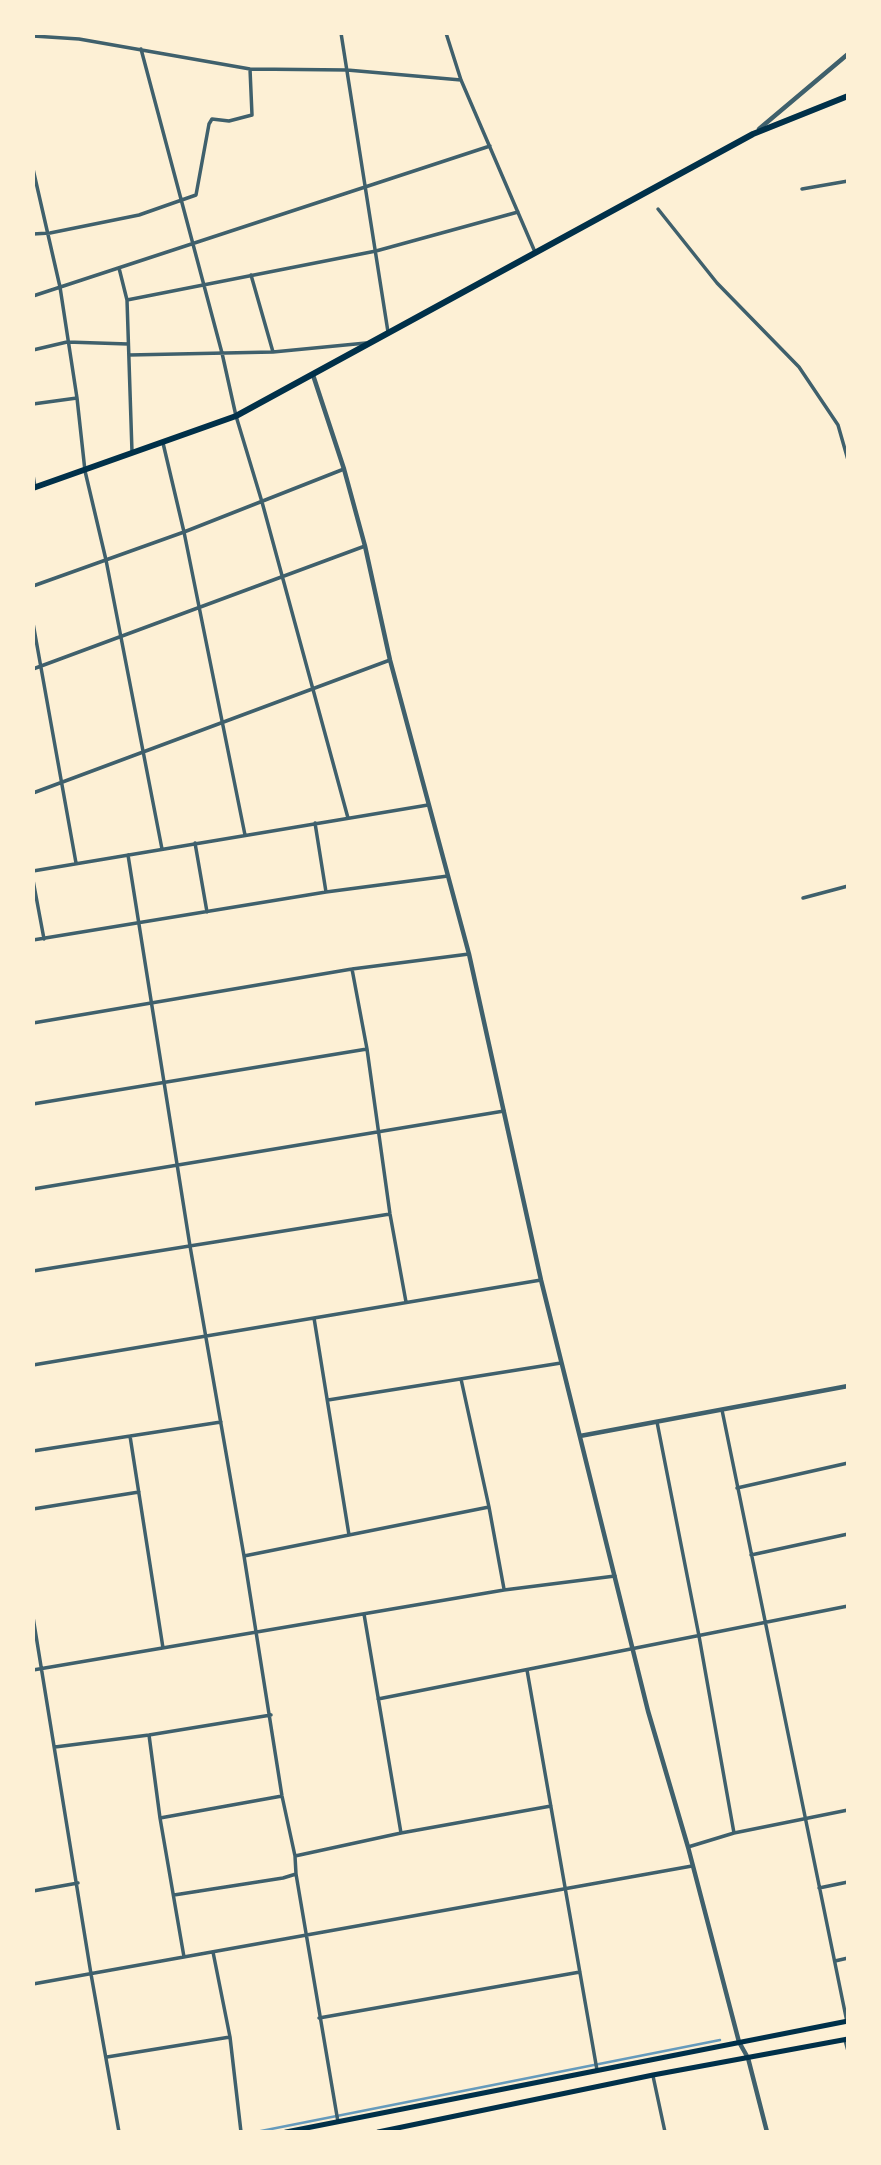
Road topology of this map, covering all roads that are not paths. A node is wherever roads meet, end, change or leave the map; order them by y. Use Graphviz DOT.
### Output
graph roads {
  1 [pos="341,33"];
  2 [pos="446,33"];
  3 [pos="33,36"];
  4 [pos="141,49"];
  5 [pos="848,54"];
  6 [pos="250,69"];
  7 [pos="347,70"];
  8 [pos="461,80"];
  9 [pos="848,96"];
  10 [pos="753,135"];
  11 [pos="490,145"];
  12 [pos="33,169"];
  13 [pos="848,181"];
  14 [pos="364,185"];
  15 [pos="802,188"];
  16 [pos="181,200"];
  17 [pos="658,209"];
  18 [pos="518,212"];
  19 [pos="50,233"];
  20 [pos="33,234"];
  21 [pos="193,243"];
  22 [pos="376,251"];
  23 [pos="535,252"];
  24 [pos="119,268"];
  25 [pos="251,275"];
  26 [pos="204,285"];
  27 [pos="60,287"];
  28 [pos="33,296"];
  29 [pos="127,300"];
  30 [pos="388,332"];
  31 [pos="67,342"];
  32 [pos="368,343"];
  33 [pos="129,344"];
  34 [pos="33,350"];
  35 [pos="273,352"];
  36 [pos="222,353"];
  37 [pos="129,355"];
  38 [pos="313,375"];
  39 [pos="77,398"];
  40 [pos="33,404"];
  41 [pos="236,416"];
  42 [pos="163,443"];
  43 [pos="132,454"];
  44 [pos="848,460"];
  45 [pos="344,469"];
  46 [pos="85,471"];
  47 [pos="33,475"];
  48 [pos="34,488"];
  49 [pos="262,502"];
  50 [pos="184,531"];
  51 [pos="365,547"];
  52 [pos="106,560"];
  53 [pos="283,577"];
  54 [pos="33,586"];
  55 [pos="200,607"];
  56 [pos="33,624"];
  57 [pos="121,637"];
  58 [pos="390,660"];
  59 [pos="41,666"];
  60 [pos="33,669"];
  61 [pos="312,688"];
  62 [pos="222,722"];
  63 [pos="143,752"];
  64 [pos="61,783"];
  65 [pos="33,793"];
  66 [pos="430,805"];
  67 [pos="348,818"];
  68 [pos="315,823"];
  69 [pos="245,835"];
  70 [pos="195,843"];
  71 [pos="162,849"];
  72 [pos="128,855"];
  73 [pos="76,863"];
  74 [pos="33,870"];
  75 [pos="448,876"];
  76 [pos="33,880"];
  77 [pos="848,886"];
  78 [pos="326,892"];
  79 [pos="803,898"];
  80 [pos="207,912"];
  81 [pos="139,923"];
  82 [pos="44,939"];
  83 [pos="33,940"];
  84 [pos="468,954"];
  85 [pos="352,969"];
  86 [pos="152,1003"];
  87 [pos="33,1023"];
  88 [pos="367,1049"];
  89 [pos="163,1082"];
  90 [pos="33,1104"];
  91 [pos="503,1111"];
  92 [pos="377,1132"];
  93 [pos="177,1165"];
  94 [pos="33,1189"];
  95 [pos="390,1213"];
  96 [pos="190,1246"];
  97 [pos="33,1271"];
  98 [pos="541,1280"];
  99 [pos="406,1302"];
  100 [pos="314,1318"];
  101 [pos="207,1336"];
  102 [pos="562,1363"];
  103 [pos="33,1365"];
  104 [pos="461,1379"];
  105 [pos="848,1385"];
  106 [pos="328,1400"];
  107 [pos="721,1408"];
  108 [pos="656,1420"];
  109 [pos="221,1422"];
  110 [pos="130,1436"];
  111 [pos="580,1436"];
  112 [pos="33,1451"];
  113 [pos="848,1463"];
  114 [pos="737,1488"];
  115 [pos="139,1492"];
  116 [pos="489,1507"];
  117 [pos="33,1508"];
  118 [pos="848,1534"];
  119 [pos="349,1535"];
  120 [pos="750,1555"];
  121 [pos="244,1556"];
  122 [pos="615,1576"];
  123 [pos="504,1590"];
  124 [pos="848,1606"];
  125 [pos="364,1614"];
  126 [pos="33,1617"];
  127 [pos="765,1623"];
  128 [pos="256,1632"];
  129 [pos="699,1636"];
  130 [pos="163,1648"];
  131 [pos="633,1649"];
  132 [pos="41,1669"];
  133 [pos="33,1670"];
  134 [pos="527,1670"];
  135 [pos="378,1699"];
  136 [pos="271,1715"];
  137 [pos="149,1735"];
  138 [pos="55,1747"];
  139 [pos="282,1796"];
  140 [pos="551,1806"];
  141 [pos="848,1810"];
  142 [pos="160,1818"];
  143 [pos="805,1818"];
  144 [pos="401,1833"];
  145 [pos="734,1833"];
  146 [pos="688,1847"];
  147 [pos="295,1856"];
  148 [pos="692,1866"];
  149 [pos="296,1874"];
  150 [pos="848,1882"];
  151 [pos="78,1883"];
  152 [pos="565,1888"];
  153 [pos="819,1888"];
  154 [pos="33,1891"];
  155 [pos="173,1896"];
  156 [pos="307,1935"];
  157 [pos="213,1952"];
  158 [pos="184,1957"];
  159 [pos="848,1958"];
  160 [pos="835,1961"];
  161 [pos="580,1972"];
  162 [pos="91,1974"];
  163 [pos="33,1984"];
  164 [pos="319,2018"];
  165 [pos="847,2022"];
  166 [pos="230,2038"];
  167 [pos="847,2040"];
  168 [pos="739,2042"];
  169 [pos="848,2051"];
  170 [pos="107,2057"];
  171 [pos="748,2058"];
  172 [pos="597,2070"];
  173 [pos="653,2076"];
  174 [pos="338,2122"];
  175 [pos="119,2132"];
  176 [pos="241,2132"];
  177 [pos="286,2132"];
  178 [pos="378,2132"];
  179 [pos="665,2132"];
  180 [pos="767,2132"];
  1 -- 7 [label="street"];
  2 -- 8 [label="street"];
  3 -- 4 [label="street"];
  4 -- 6 [label="street"];
  4 -- 16 [label="street"];
  5 -- 10 [label="street"];
  6 -- 7 [label="street"];
  6 -- 16 [label="street"];
  7 -- 8 [label="street"];
  7 -- 14 [label="street"];
  8 -- 11 [label="street"];
  9 -- 10 [label="highway"];
  10 -- 23 [label="highway"];
  11 -- 14 [label="street"];
  11 -- 18 [label="street"];
  12 -- 19 [label="street"];
  13 -- 15 [label="street"];
  14 -- 21 [label="street"];
  14 -- 22 [label="street"];
  16 -- 19 [label="street"];
  16 -- 21 [label="street"];
  17 -- 44 [label="street"];
  18 -- 22 [label="street"];
  18 -- 23 [label="street"];
  19 -- 20 [label="street"];
  19 -- 27 [label="street"];
  21 -- 24 [label="street"];
  21 -- 26 [label="street"];
  22 -- 25 [label="street"];
  22 -- 30 [label="street"];
  23 -- 30 [label="highway"];
  24 -- 27 [label="street"];
  24 -- 29 [label="street"];
  25 -- 26 [label="street"];
  25 -- 35 [label="street"];
  26 -- 29 [label="street"];
  26 -- 36 [label="street"];
  27 -- 28 [label="street"];
  27 -- 31 [label="street"];
  29 -- 33 [label="street"];
  30 -- 32 [label="highway"];
  31 -- 33 [label="street"];
  31 -- 34 [label="street"];
  31 -- 39 [label="street"];
  32 -- 35 [label="street"];
  32 -- 38 [label="highway"];
  33 -- 37 [label="street"];
  35 -- 36 [label="street"];
  36 -- 37 [label="street"];
  36 -- 41 [label="street"];
  37 -- 43 [label="street"];
  38 -- 41 [label="highway"];
  38 -- 45 [label="street"];
  39 -- 40 [label="street"];
  39 -- 46 [label="street"];
  41 -- 42 [label="highway"];
  41 -- 49 [label="street"];
  42 -- 43 [label="highway"];
  42 -- 50 [label="street"];
  43 -- 46 [label="highway"];
  45 -- 49 [label="street"];
  45 -- 51 [label="street"];
  46 -- 48 [label="highway"];
  46 -- 52 [label="street"];
  47 -- 48 [label="street"];
  49 -- 50 [label="street"];
  49 -- 53 [label="street"];
  50 -- 52 [label="street"];
  50 -- 55 [label="street"];
  51 -- 53 [label="street"];
  51 -- 58 [label="street"];
  52 -- 54 [label="street"];
  52 -- 57 [label="street"];
  53 -- 55 [label="street"];
  53 -- 61 [label="street"];
  55 -- 57 [label="street"];
  55 -- 62 [label="street"];
  56 -- 59 [label="street"];
  57 -- 59 [label="street"];
  57 -- 63 [label="street"];
  58 -- 61 [label="street"];
  58 -- 66 [label="street"];
  59 -- 60 [label="street"];
  59 -- 64 [label="street"];
  61 -- 62 [label="street"];
  61 -- 67 [label="street"];
  62 -- 63 [label="street"];
  62 -- 69 [label="street"];
  63 -- 64 [label="street"];
  63 -- 71 [label="street"];
  64 -- 65 [label="street"];
  64 -- 73 [label="street"];
  66 -- 67 [label="street"];
  66 -- 75 [label="street"];
  67 -- 68 [label="street"];
  68 -- 69 [label="street"];
  68 -- 78 [label="street"];
  69 -- 70 [label="street"];
  70 -- 71 [label="street"];
  70 -- 80 [label="street"];
  71 -- 72 [label="street"];
  72 -- 73 [label="street"];
  72 -- 81 [label="street"];
  73 -- 74 [label="street"];
  75 -- 78 [label="street"];
  75 -- 84 [label="street"];
  76 -- 82 [label="street"];
  77 -- 79 [label="street"];
  78 -- 80 [label="street"];
  80 -- 81 [label="street"];
  81 -- 82 [label="street"];
  81 -- 86 [label="street"];
  82 -- 83 [label="street"];
  84 -- 85 [label="street"];
  84 -- 91 [label="street"];
  85 -- 86 [label="street"];
  85 -- 88 [label="street"];
  86 -- 87 [label="street"];
  86 -- 89 [label="street"];
  88 -- 89 [label="street"];
  88 -- 92 [label="street"];
  89 -- 90 [label="street"];
  89 -- 93 [label="street"];
  91 -- 92 [label="street"];
  91 -- 98 [label="street"];
  92 -- 93 [label="street"];
  92 -- 95 [label="street"];
  93 -- 94 [label="street"];
  93 -- 96 [label="street"];
  95 -- 96 [label="street"];
  95 -- 99 [label="street"];
  96 -- 97 [label="street"];
  96 -- 101 [label="street"];
  98 -- 99 [label="street"];
  98 -- 102 [label="street"];
  99 -- 100 [label="street"];
  100 -- 101 [label="street"];
  100 -- 106 [label="street"];
  101 -- 103 [label="street"];
  101 -- 109 [label="street"];
  102 -- 104 [label="street"];
  102 -- 111 [label="street"];
  104 -- 106 [label="street"];
  104 -- 116 [label="street"];
  105 -- 107 [label="street"];
  106 -- 119 [label="street"];
  107 -- 108 [label="street"];
  107 -- 114 [label="street"];
  108 -- 111 [label="street"];
  108 -- 129 [label="street"];
  109 -- 110 [label="street"];
  109 -- 121 [label="street"];
  110 -- 112 [label="street"];
  110 -- 115 [label="street"];
  111 -- 122 [label="street"];
  113 -- 114 [label="street"];
  114 -- 120 [label="street"];
  115 -- 117 [label="street"];
  115 -- 130 [label="street"];
  116 -- 119 [label="street"];
  116 -- 123 [label="street"];
  118 -- 120 [label="street"];
  119 -- 121 [label="street"];
  120 -- 127 [label="street"];
  121 -- 128 [label="street"];
  122 -- 123 [label="street"];
  122 -- 131 [label="street"];
  123 -- 125 [label="street"];
  124 -- 127 [label="street"];
  125 -- 128 [label="street"];
  125 -- 135 [label="street"];
  126 -- 132 [label="street"];
  127 -- 129 [label="street"];
  127 -- 143 [label="street"];
  128 -- 130 [label="street"];
  128 -- 136 [label="street"];
  129 -- 131 [label="street"];
  129 -- 145 [label="street"];
  130 -- 132 [label="street"];
  131 -- 134 [label="street"];
  131 -- 146 [label="street"];
  132 -- 133 [label="street"];
  132 -- 138 [label="street"];
  134 -- 135 [label="street"];
  134 -- 140 [label="street"];
  135 -- 144 [label="street"];
  136 -- 137 [label="street"];
  136 -- 139 [label="street"];
  137 -- 138 [label="street"];
  137 -- 142 [label="street"];
  138 -- 151 [label="street"];
  139 -- 142 [label="street"];
  139 -- 147 [label="street"];
  140 -- 144 [label="street"];
  140 -- 152 [label="street"];
  141 -- 143 [label="street"];
  142 -- 155 [label="street"];
  143 -- 145 [label="street"];
  143 -- 153 [label="street"];
  144 -- 147 [label="street"];
  145 -- 146 [label="street"];
  146 -- 148 [label="street"];
  147 -- 149 [label="street"];
  148 -- 152 [label="street"];
  148 -- 168 [label="street"];
  149 -- 155 [label="street"];
  149 -- 156 [label="street"];
  150 -- 153 [label="street"];
  151 -- 154 [label="street"];
  151 -- 162 [label="street"];
  152 -- 156 [label="street"];
  152 -- 161 [label="street"];
  153 -- 160 [label="street"];
  155 -- 158 [label="street"];
  156 -- 157 [label="street"];
  156 -- 164 [label="street"];
  157 -- 158 [label="street"];
  157 -- 166 [label="street"];
  158 -- 162 [label="street"];
  159 -- 160 [label="street"];
  160 -- 165 [label="street"];
  161 -- 164 [label="street"];
  161 -- 172 [label="street"];
  162 -- 163 [label="street"];
  162 -- 170 [label="street"];
  164 -- 174 [label="street"];
  165 -- 168 [label="main road"];
  166 -- 170 [label="street"];
  166 -- 176 [label="street"];
  167 -- 169 [label="street"];
  167 -- 171 [label="main road"];
  168 -- 171 [label="street"];
  168 -- 172 [label="main road"];
  170 -- 175 [label="street"];
  171 -- 173 [label="main road"];
  171 -- 180 [label="street"];
  172 -- 174 [label="main road"];
  173 -- 178 [label="main road"];
  173 -- 179 [label="street"];
  174 -- 177 [label="main road"];
}
